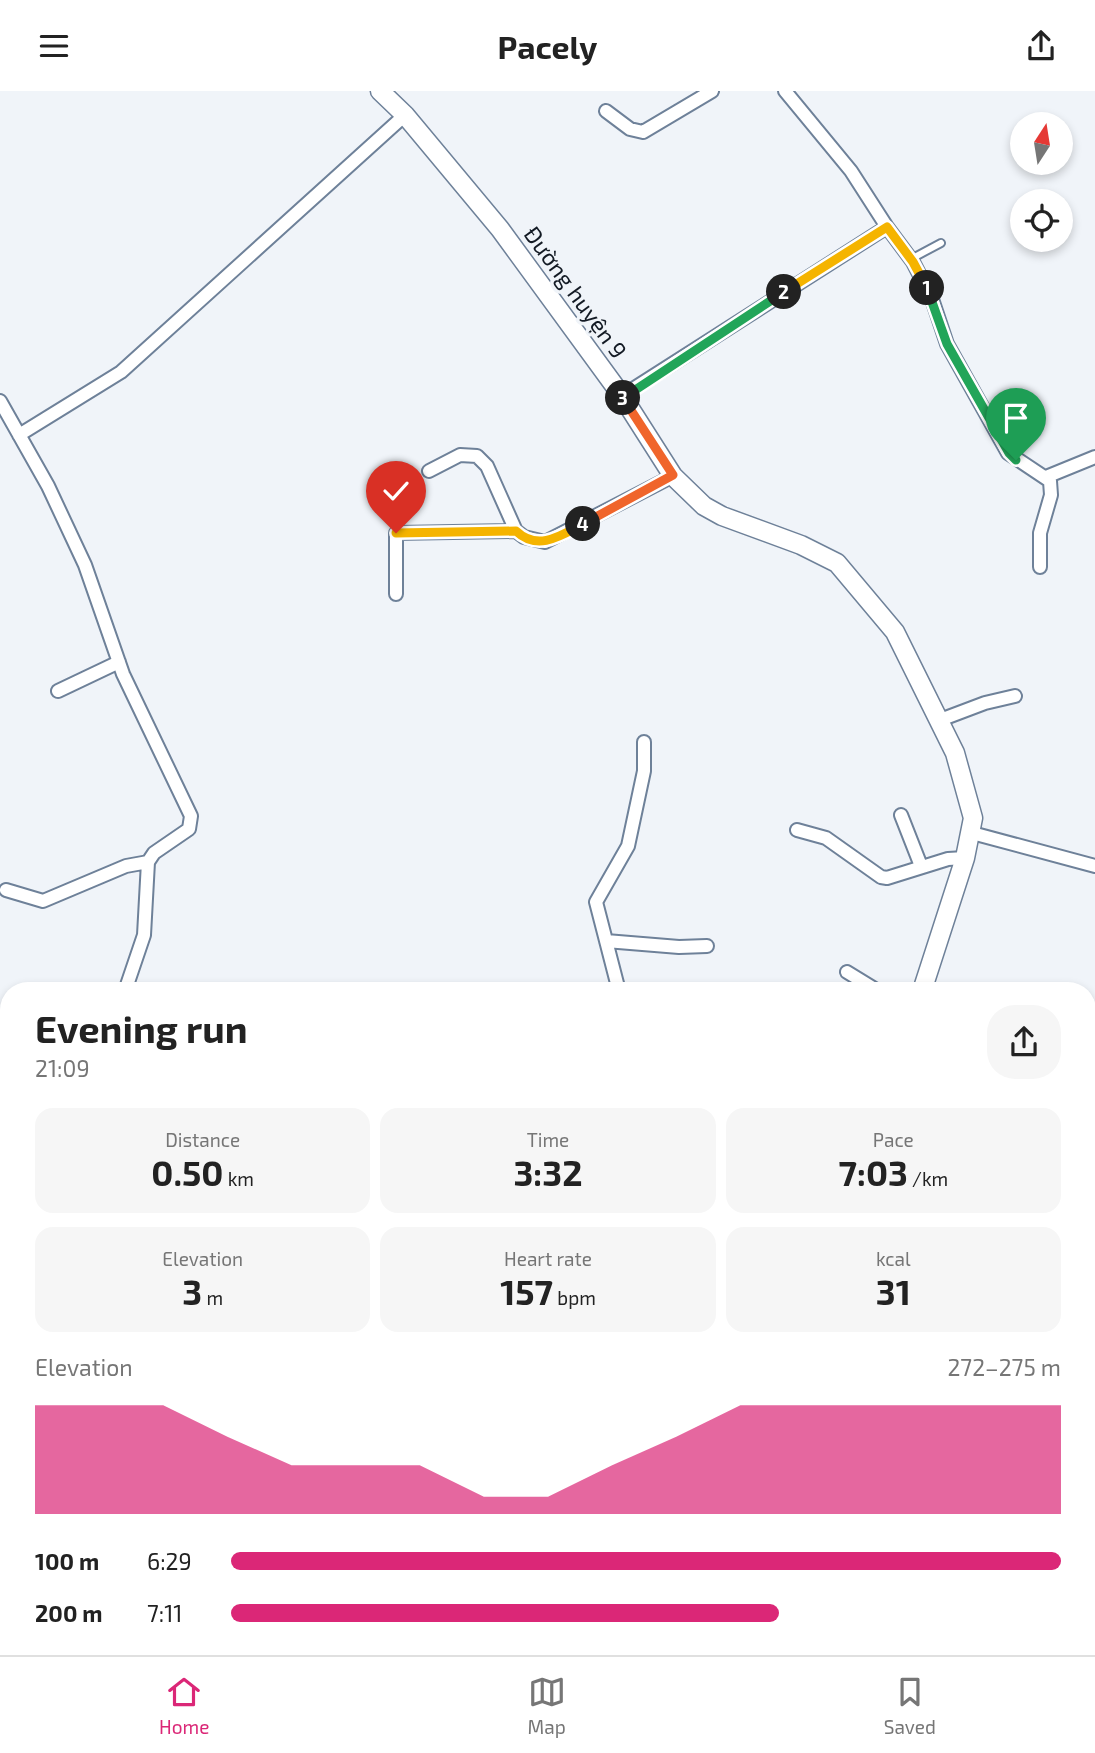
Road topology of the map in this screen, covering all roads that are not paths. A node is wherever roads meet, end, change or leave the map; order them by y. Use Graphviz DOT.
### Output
graph roads {
  1 [pos="380,91"];
  2 [pos="712,91"];
  3 [pos="785,91"];
  4 [pos="606,111"];
  5 [pos="405,115"];
  6 [pos="887,227"];
  7 [pos="941,243"];
  8 [pos="911,259"];
  9 [pos="622,396"];
  10 [pos="0,401"];
  11 [pos="19,435"];
  12 [pos="1095,457"];
  13 [pos="429,471"];
  14 [pos="673,475"];
  15 [pos="1046,477"];
  16 [pos="516,531"];
  17 [pos="1040,567"];
  18 [pos="396,594"];
  19 [pos="119,662"];
  20 [pos="58,691"];
  21 [pos="1015,696"];
  22 [pos="940,720"];
  23 [pos="644,742"];
  24 [pos="901,815"];
  25 [pos="797,830"];
  26 [pos="972,833"];
  27 [pos="965,858"];
  28 [pos="148,862"];
  29 [pos="921,866"];
  30 [pos="1095,866"];
  31 [pos="6,890"];
  32 [pos="606,941"];
  33 [pos="707,946"];
  34 [pos="848,972"];
  35 [pos="128,982"];
  36 [pos="617,982"];
  37 [pos="864,982"];
  38 [pos="925,982"];
  1 -- 5 [label="street, Đường huyện 9"];
  2 -- 4 [label="street"];
  3 -- 6 [label="street"];
  5 -- 9 [label="street, Đường huyện 9"];
  5 -- 11 [label="street"];
  6 -- 8 [label="street"];
  6 -- 9 [label="street"];
  7 -- 8 [label="lane"];
  8 -- 15 [label="street"];
  9 -- 14 [label="street, Đường huyện 9"];
  10 -- 11 [label="street"];
  11 -- 19 [label="street"];
  12 -- 15 [label="street"];
  13 -- 16 [label="street"];
  14 -- 16 [label="street"];
  14 -- 22 [label="street, Đường huyện 9"];
  15 -- 17 [label="street"];
  16 -- 18 [label="street"];
  19 -- 20 [label="street"];
  19 -- 28 [label="street"];
  21 -- 22 [label="street"];
  22 -- 26 [label="street, Đường huyện 9"];
  23 -- 32 [label="street"];
  24 -- 29 [label="street"];
  25 -- 29 [label="street"];
  26 -- 27 [label="street, Đường huyện 9"];
  26 -- 30 [label="street"];
  27 -- 29 [label="street"];
  27 -- 38 [label="street, Đường huyện 9"];
  28 -- 31 [label="street"];
  28 -- 35 [label="street"];
  32 -- 33 [label="street"];
  32 -- 36 [label="street"];
  34 -- 37 [label="street"];
}
